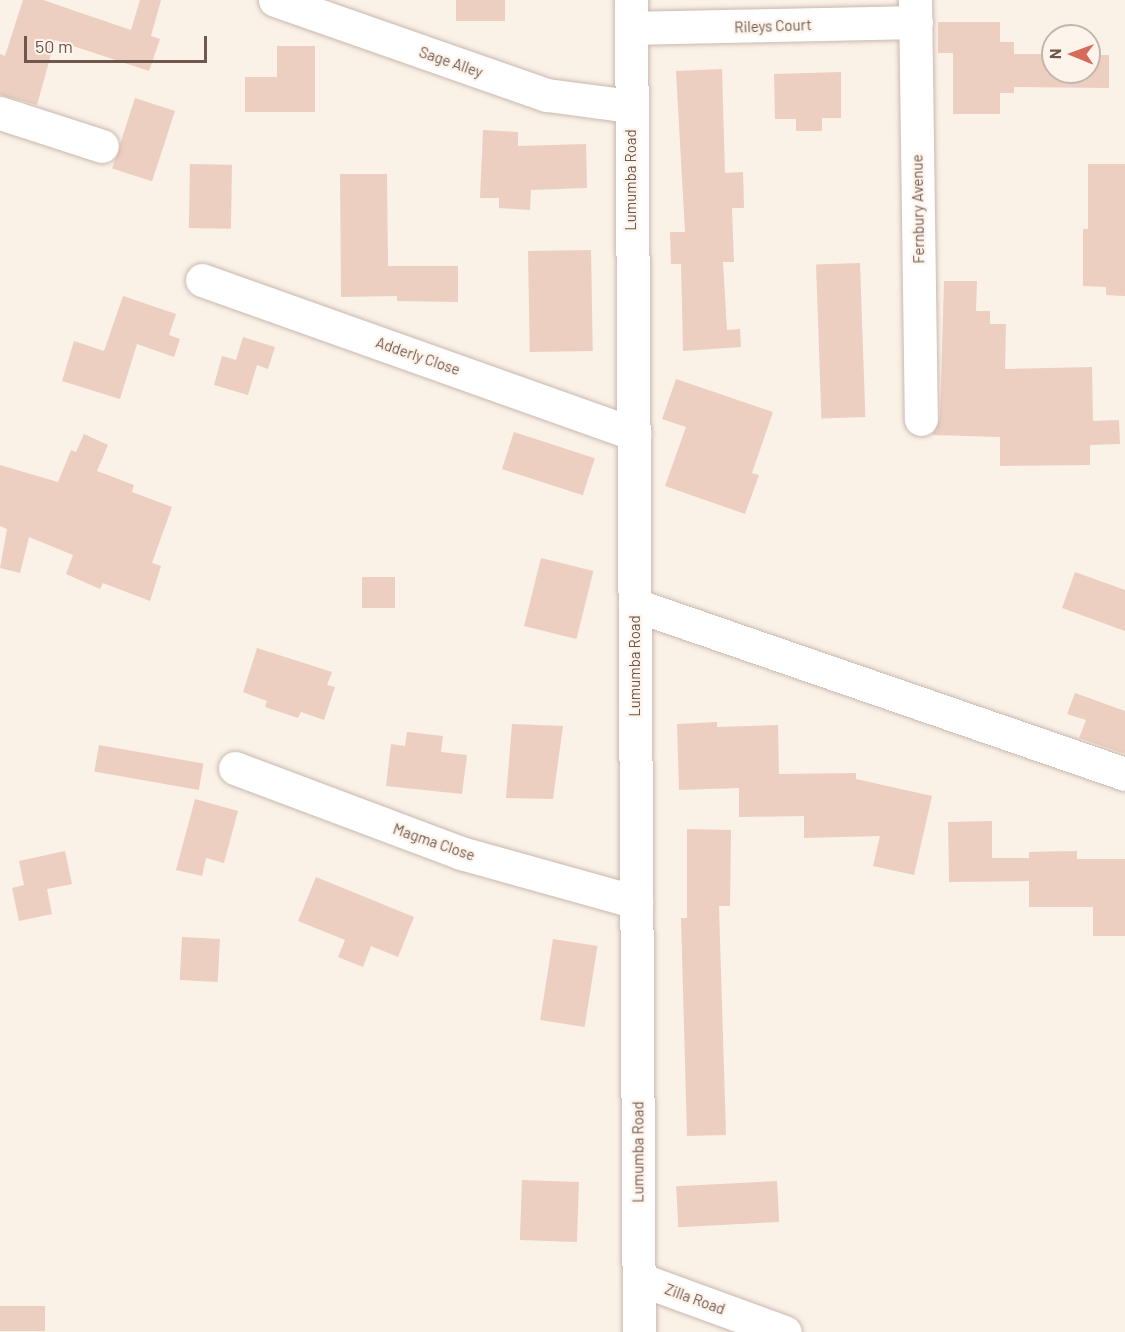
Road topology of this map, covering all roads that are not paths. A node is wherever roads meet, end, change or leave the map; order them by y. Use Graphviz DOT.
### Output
graph roads {
  1 [pos="275,0"];
  2 [pos="915,11"];
  3 [pos="631,14"];
  4 [pos="631,106"];
  5 [pos="0,113"];
  6 [pos="102,146"];
  7 [pos="202,280"];
  8 [pos="921,419"];
  9 [pos="634,434"];
  10 [pos="635,605"];
  11 [pos="235,768"];
  12 [pos="1125,774"];
  13 [pos="636,902"];
  14 [pos="639,1279"];
  15 [pos="639,1332"];
  16 [pos="785,1332"];
  1 -- 4 [label="street, Sage Alley"];
  2 -- 3 [label="street, Rileys Court"];
  2 -- 8 [label="street, Fernbury Avenue"];
  3 -- 4 [label="street, Lumumba Road"];
  4 -- 9 [label="street, Lumumba Road"];
  5 -- 6 [label="street"];
  7 -- 9 [label="street, Adderly Close"];
  9 -- 10 [label="street, Lumumba Road"];
  10 -- 12 [label="street"];
  10 -- 13 [label="street, Lumumba Road"];
  11 -- 13 [label="street, Magma Close"];
  13 -- 14 [label="street, Lumumba Road"];
  14 -- 15 [label="street, Lumumba Road"];
  14 -- 16 [label="street, Zilla Road"];
}
